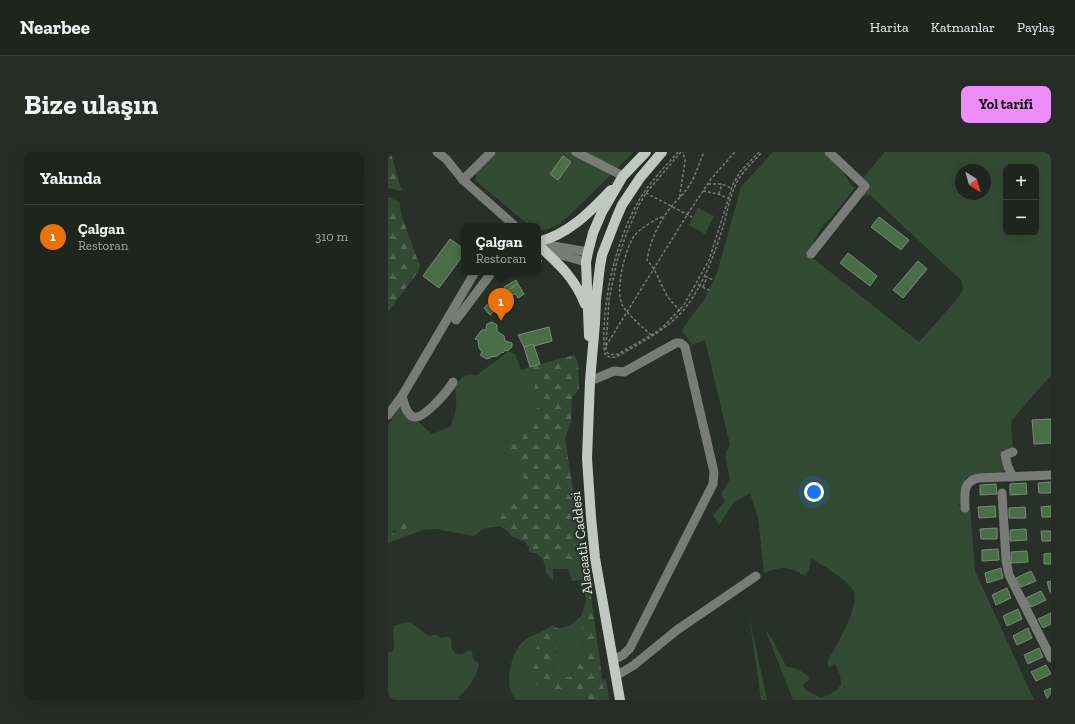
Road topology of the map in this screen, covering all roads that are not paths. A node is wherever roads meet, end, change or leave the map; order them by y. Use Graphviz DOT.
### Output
graph roads {
  1 [pos="437,152"];
  2 [pos="491,152"];
  3 [pos="576,152"];
  4 [pos="646,152"];
  5 [pos="662,152"];
  6 [pos="829,152"];
  7 [pos="623,176"];
  8 [pos="463,180"];
  9 [pos="504,222"];
  10 [pos="541,243"];
  11 [pos="541,245"];
  12 [pos="541,247"];
  13 [pos="811,254"];
  14 [pos="602,255"];
  15 [pos="587,257"];
  16 [pos="600,266"];
  17 [pos="473,275"];
  18 [pos="490,275"];
  19 [pos="587,307"];
  20 [pos="456,320"];
  21 [pos="590,381"];
  22 [pos="453,382"];
  23 [pos="402,396"];
  24 [pos="388,415"];
  25 [pos="1013,452"];
  26 [pos="1051,475"];
  27 [pos="1013,477"];
  28 [pos="1002,493"];
  29 [pos="965,508"];
  30 [pos="756,576"];
  31 [pos="1051,658"];
  32 [pos="613,660"];
  33 [pos="616,676"];
  34 [pos="620,700"];
  1 -- 8 [label="street"];
  2 -- 8 [label="street"];
  3 -- 7 [label="street"];
  4 -- 7 [label="main road"];
  5 -- 14 [label="main road, Alacaatlı Caddesi"];
  6 -- 13 [label="street"];
  7 -- 10 [label="main road"];
  7 -- 15 [label="main road, Alacaatlı Caddesi"];
  8 -- 9 [label="street"];
  11 -- 15 [label="street"];
  12 -- 19 [label="main road"];
  14 -- 15 [label="main road"];
  14 -- 16 [label="main road, Alacaatlı Caddesi"];
  15 -- 16 [label="main road"];
  15 -- 19 [label="main road, Alacaatlı Caddesi"];
  16 -- 21 [label="main road, Alacaatlı Caddesi"];
  17 -- 23 [label="street"];
  18 -- 20 [label="street"];
  19 -- 21 [label="main road, Alacaatlı Caddesi"];
  21 -- 32 [label="main road, Alacaatlı Caddesi"];
  21 -- 32 [label="street"];
  22 -- 23 [label="street"];
  23 -- 24 [label="street"];
  25 -- 27 [label="street"];
  26 -- 27 [label="street"];
  27 -- 29 [label="street"];
  28 -- 31 [label="street"];
  30 -- 33 [label="street"];
  32 -- 33 [label="main road, Alacaatlı Caddesi"];
  33 -- 34 [label="main road, Alacaatlı Caddesi"];
}
